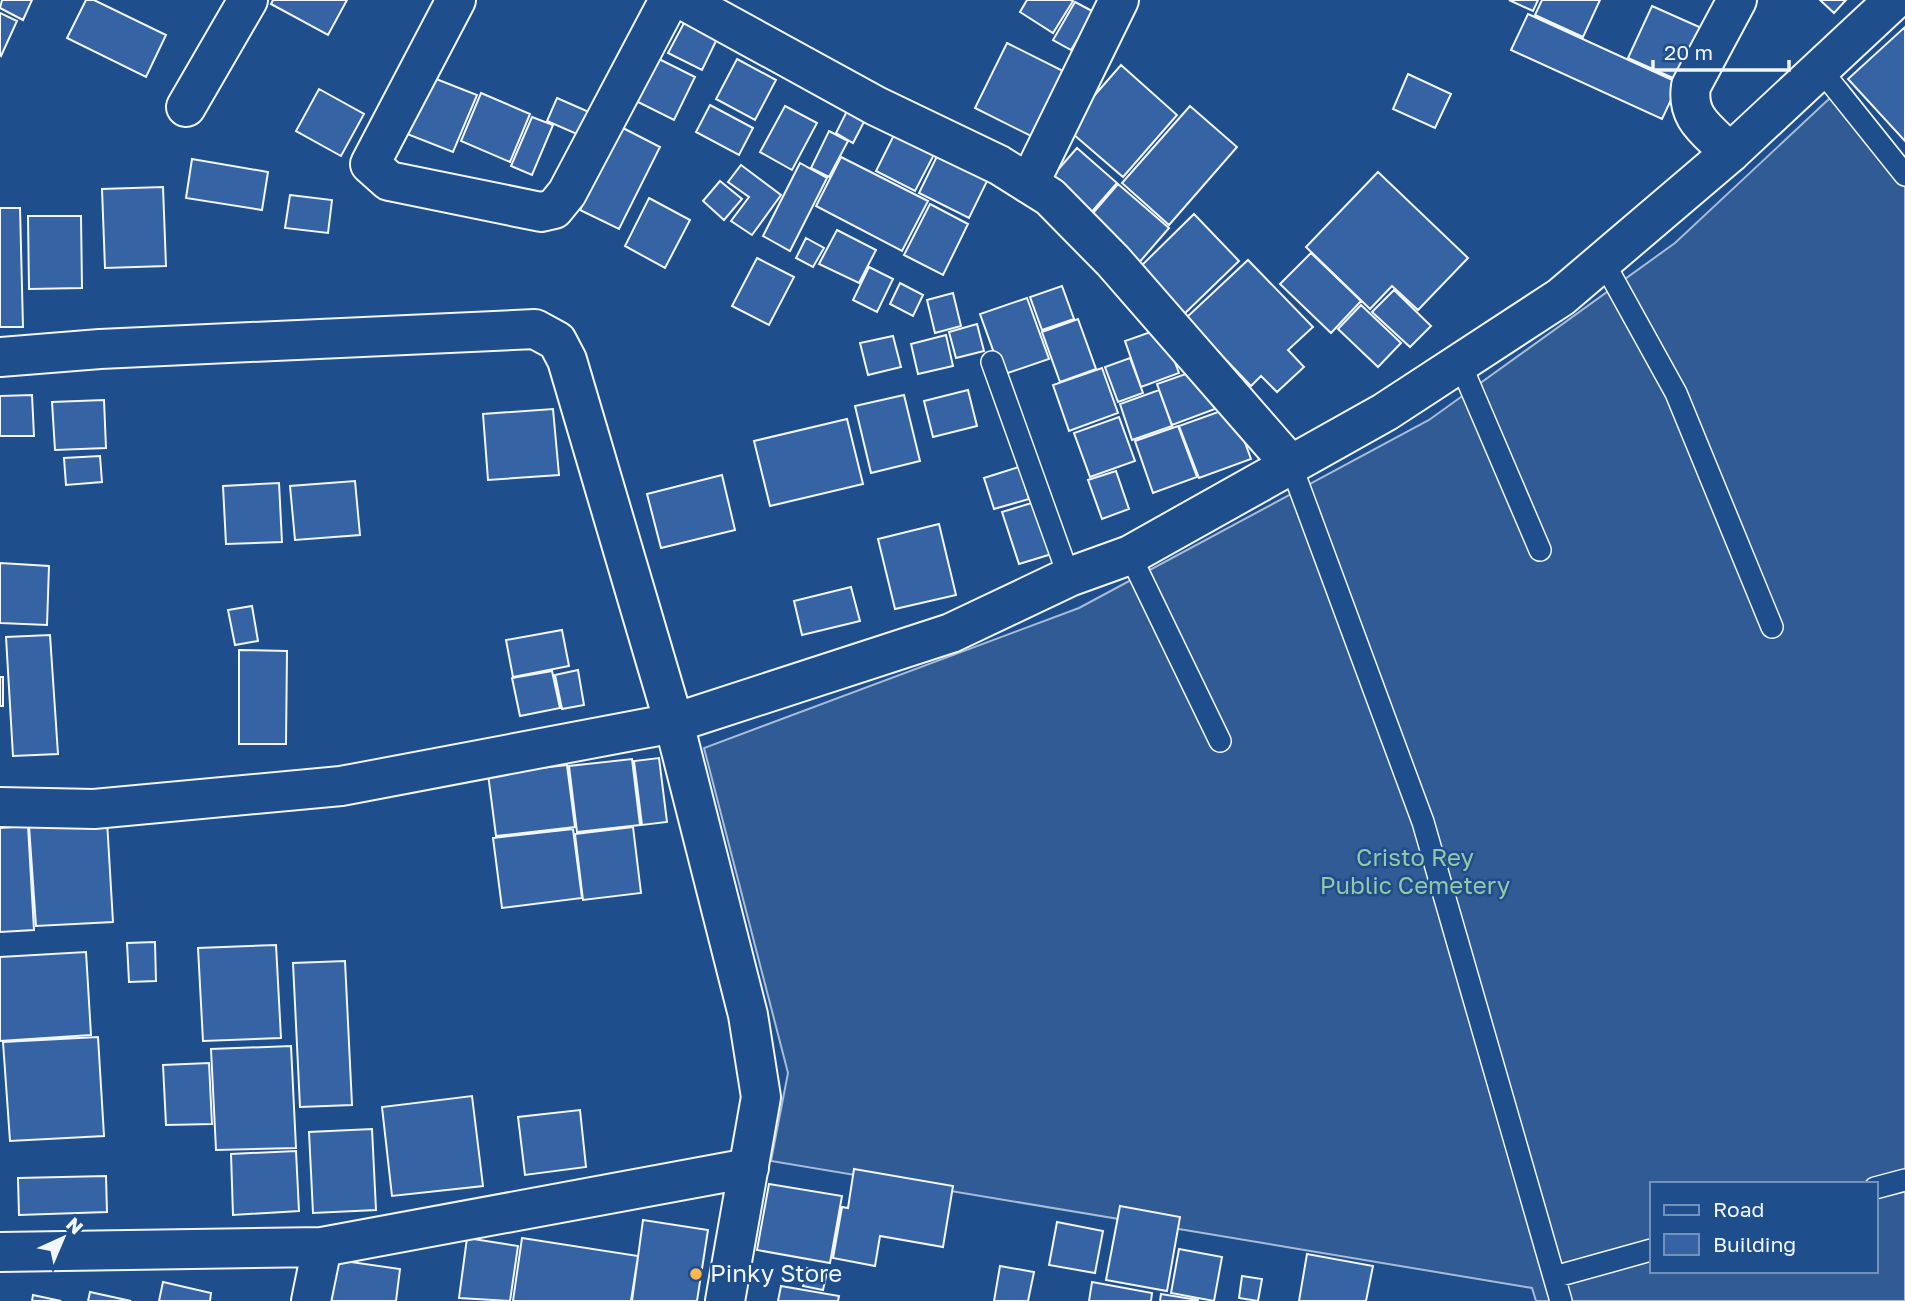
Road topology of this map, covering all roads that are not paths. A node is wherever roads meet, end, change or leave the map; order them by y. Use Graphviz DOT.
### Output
graph roads {
  1 [pos="247,0"];
  2 [pos="456,0"];
  3 [pos="669,0"];
  4 [pos="683,0"];
  5 [pos="1119,0"];
  6 [pos="1737,0"];
  7 [pos="1894,0"];
  8 [pos="1821,70"];
  9 [pos="186,107"];
  10 [pos="1730,153"];
  11 [pos="1905,175"];
  12 [pos="1029,184"];
  13 [pos="1603,261"];
  14 [pos="0,357"];
  15 [pos="992,362"];
  16 [pos="1460,363"];
  17 [pos="1291,465"];
  18 [pos="1540,550"];
  19 [pos="1130,555"];
  20 [pos="1069,577"];
  21 [pos="1772,627"];
  22 [pos="674,723"];
  23 [pos="1220,741"];
  24 [pos="0,807"];
  25 [pos="749,1168"];
  26 [pos="1905,1180"];
  27 [pos="1877,1187"];
  28 [pos="322,1247"];
  29 [pos="1650,1250"];
  30 [pos="0,1252"];
  31 [pos="1554,1277"];
  32 [pos="310,1301"];
  33 [pos="725,1301"];
  34 [pos="1561,1301"];
  1 -- 9 [label="street"];
  2 -- 3 [label="street"];
  4 -- 12 [label="street"];
  5 -- 12 [label="street"];
  6 -- 10 [label="street"];
  7 -- 8 [label="street"];
  8 -- 10 [label="street"];
  8 -- 11 [label="lane"];
  10 -- 13 [label="street"];
  12 -- 17 [label="street"];
  13 -- 16 [label="street"];
  13 -- 21 [label="lane"];
  14 -- 22 [label="street"];
  15 -- 20 [label="lane"];
  16 -- 17 [label="street"];
  16 -- 18 [label="lane"];
  17 -- 19 [label="street"];
  17 -- 31 [label="lane"];
  19 -- 20 [label="street"];
  19 -- 23 [label="lane"];
  20 -- 22 [label="street"];
  22 -- 24 [label="street"];
  22 -- 25 [label="street"];
  25 -- 28 [label="street"];
  25 -- 33 [label="street"];
  26 -- 27 [label="lane"];
  28 -- 30 [label="street"];
  28 -- 32 [label="street"];
  29 -- 31 [label="lane"];
  31 -- 34 [label="lane"];
}
